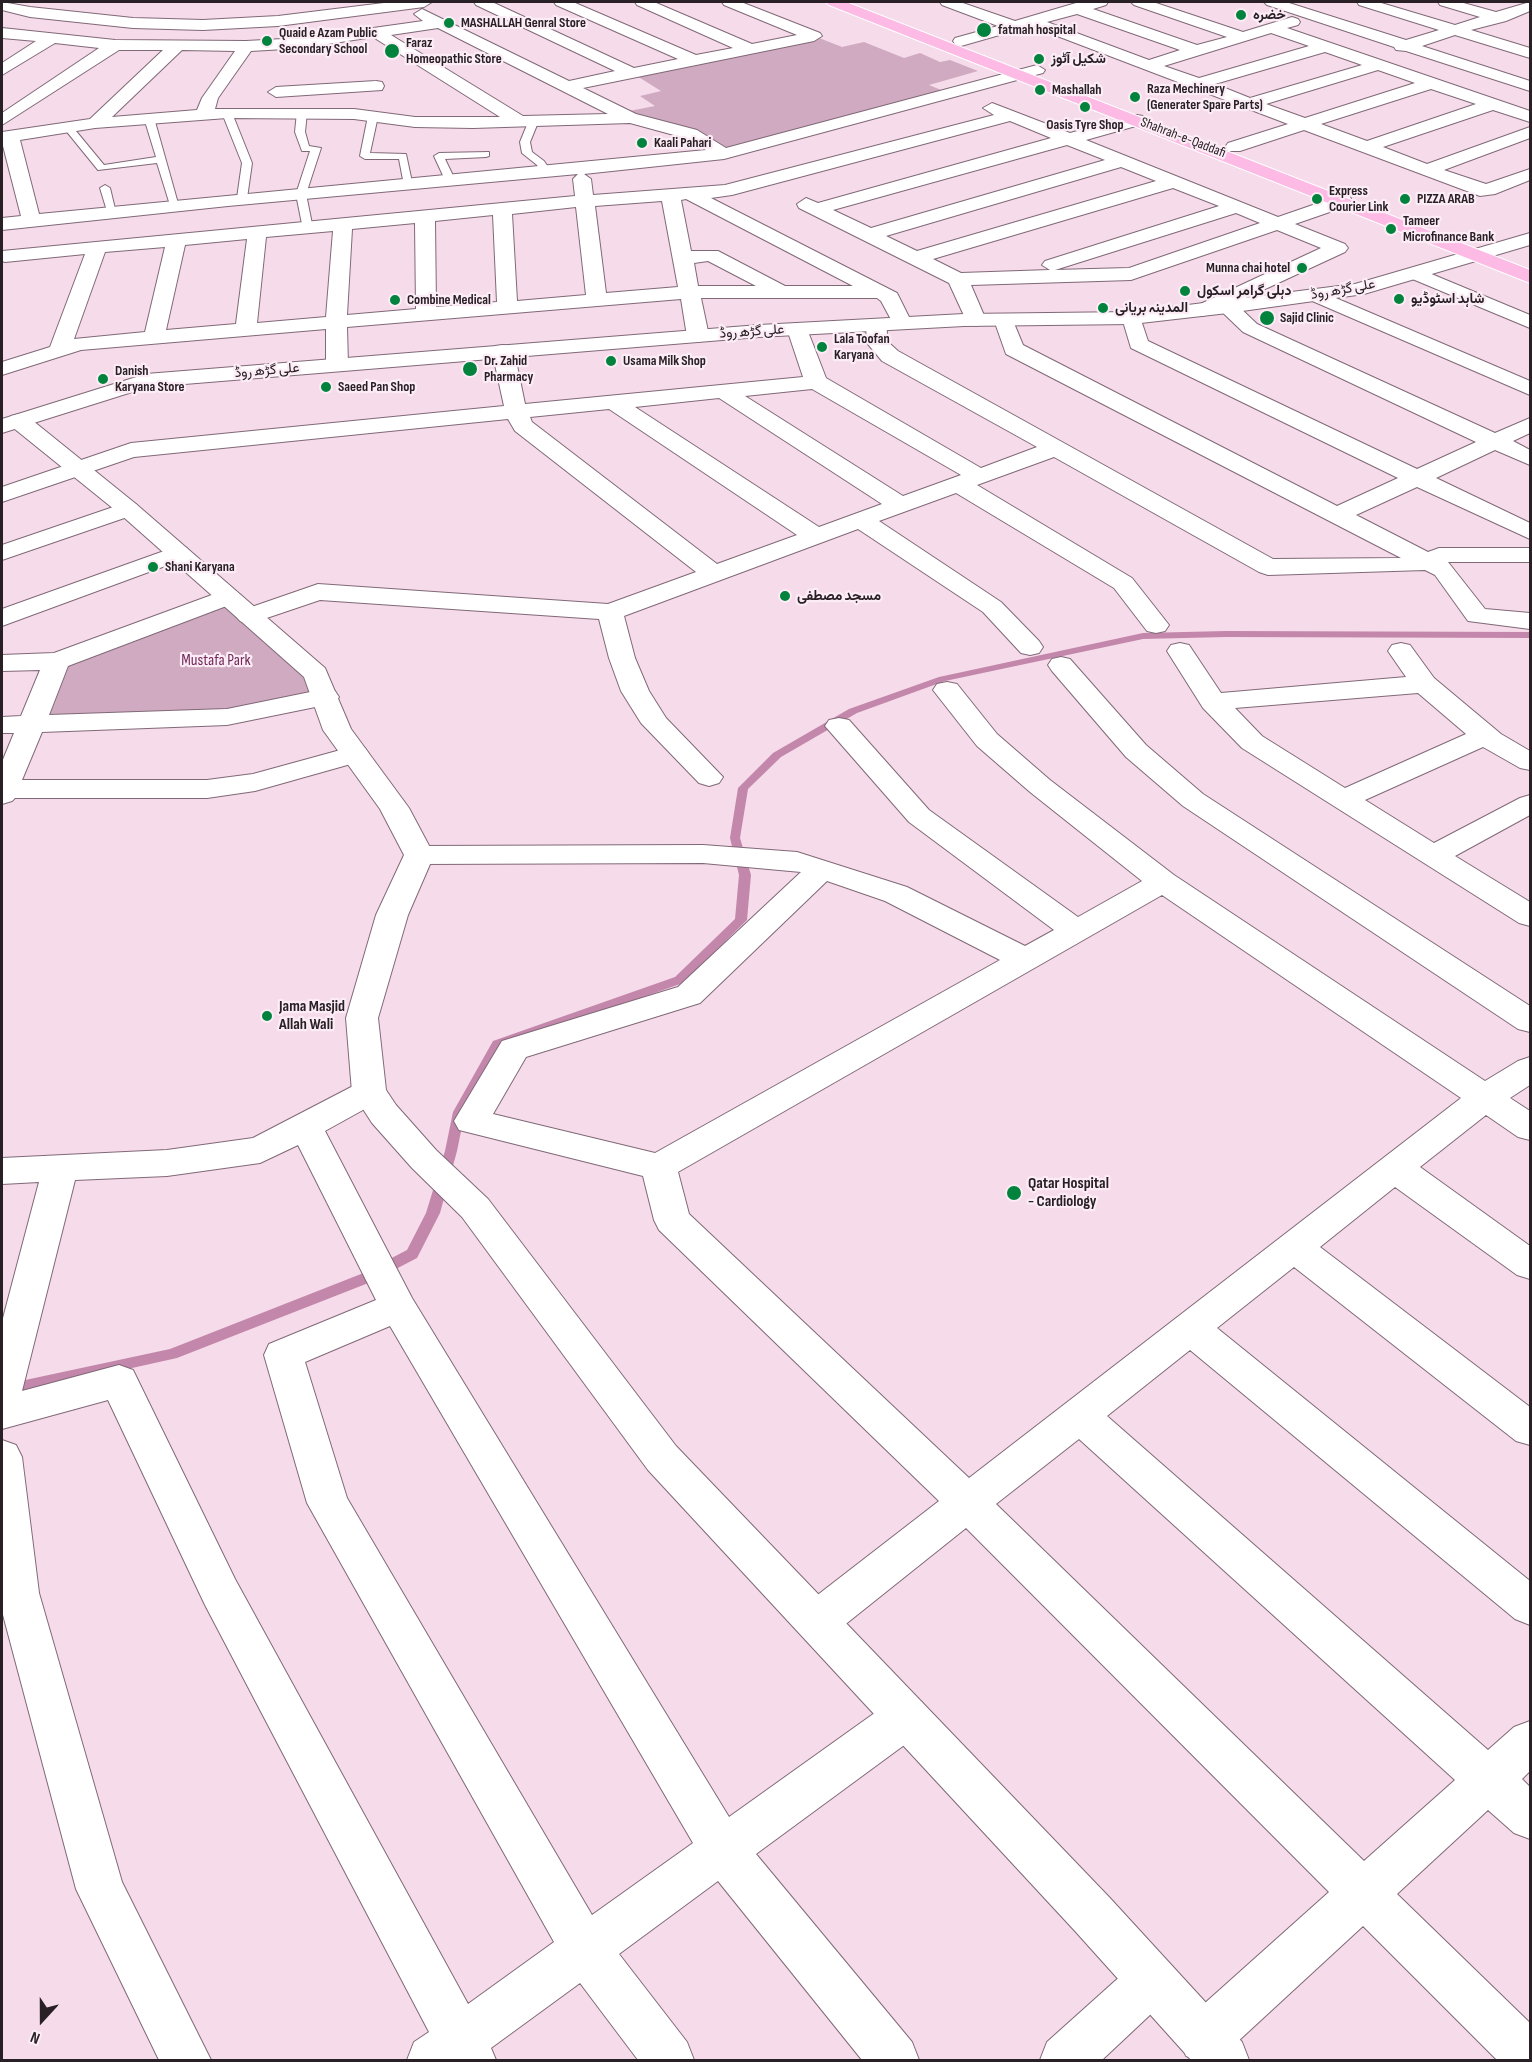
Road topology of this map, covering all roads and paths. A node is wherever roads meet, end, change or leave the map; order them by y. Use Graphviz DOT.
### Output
graph roads {
  1 [pos="49,2"];
  2 [pos="424,2"];
  3 [pos="481,2"];
  4 [pos="561,2"];
  5 [pos="642,2"];
  6 [pos="729,2"];
  7 [pos="834,2"];
  8 [pos="862,2"];
  9 [pos="947,2"];
  10 [pos="1101,2"];
  11 [pos="1139,2"];
  12 [pos="1272,2"];
  13 [pos="1364,2"];
  14 [pos="1445,2"];
  15 [pos="1525,2"];
  16 [pos="402,3"];
  17 [pos="2,5"];
  18 [pos="1530,5"];
  19 [pos="1076,8"];
  20 [pos="30,12"];
  21 [pos="1034,13"];
  22 [pos="1314,15"];
  23 [pos="1496,17"];
  24 [pos="440,23"];
  25 [pos="1522,25"];
  26 [pos="1014,26"];
  27 [pos="2,27"];
  28 [pos="1271,28"];
  29 [pos="1456,30"];
  30 [pos="2,33"];
  31 [pos="377,33"];
  32 [pos="1244,37"];
  33 [pos="51,39"];
  34 [pos="962,41"];
  35 [pos="302,43"];
  36 [pos="115,45"];
  37 [pos="177,46"];
  38 [pos="246,46"];
  39 [pos="1325,46"];
  40 [pos="1407,46"];
  41 [pos="750,49"];
  42 [pos="1197,51"];
  43 [pos="1530,53"];
  44 [pos="330,59"];
  45 [pos="694,60"];
  46 [pos="1371,62"];
  47 [pos="1149,65"];
  48 [pos="2,70"];
  49 [pos="349,70"];
  50 [pos="1028,72"];
  51 [pos="632,73"];
  52 [pos="1431,83"];
  53 [pos="1198,84"];
  54 [pos="376,86"];
  55 [pos="568,86"];
  56 [pos="1530,86"];
  57 [pos="954,92"];
  58 [pos="256,94"];
  59 [pos="233,96"];
  60 [pos="210,98"];
  61 [pos="1250,103"];
  62 [pos="1493,104"];
  63 [pos="302,112"];
  64 [pos="227,113"];
  65 [pos="204,115"];
  66 [pos="373,116"];
  67 [pos="1011,116"];
  68 [pos="1530,117"];
  69 [pos="149,118"];
  70 [pos="630,118"];
  71 [pos="1137,120"];
  72 [pos="526,121"];
  73 [pos="415,122"];
  74 [pos="95,123"];
  75 [pos="1304,124"];
  76 [pos="68,127"];
  77 [pos="4,131"];
  78 [pos="1530,132"];
  79 [pos="1070,140"];
  80 [pos="1234,147"];
  81 [pos="1367,147"];
  82 [pos="486,153"];
  83 [pos="720,154"];
  84 [pos="161,159"];
  85 [pos="1121,161"];
  86 [pos="581,169"];
  87 [pos="1427,170"];
  88 [pos="548,172"];
  89 [pos="1530,174"];
  90 [pos="451,182"];
  91 [pos="1172,182"];
  92 [pos="763,183"];
  93 [pos="409,185"];
  94 [pos="105,188"];
  95 [pos="301,194"];
  96 [pos="692,195"];
  97 [pos="671,197"];
  98 [pos="242,198"];
  99 [pos="584,201"];
  100 [pos="1343,201"];
  101 [pos="175,205"];
  102 [pos="1236,207"];
  103 [pos="816,209"];
  104 [pos="502,210"];
  105 [pos="112,211"];
  106 [pos="425,217"];
  107 [pos="15,222"];
  108 [pos="1276,224"];
  109 [pos="343,225"];
  110 [pos="308,229"];
  111 [pos="257,234"];
  112 [pos="869,235"];
  113 [pos="1530,239"];
  114 [pos="176,241"];
  115 [pos="97,248"];
  116 [pos="1503,248"];
  117 [pos="1476,257"];
  118 [pos="683,258"];
  119 [pos="916,258"];
  120 [pos="1530,259"];
  121 [pos="3,261"];
  122 [pos="1417,274"];
  123 [pos="1019,276"];
  124 [pos="1530,277"];
  125 [pos="958,279"];
  126 [pos="689,292"];
  127 [pos="781,292"];
  128 [pos="879,292"];
  129 [pos="1317,296"];
  130 [pos="597,300"];
  131 [pos="507,307"];
  132 [pos="1228,307"];
  133 [pos="1203,310"];
  134 [pos="426,314"];
  135 [pos="1132,318"];
  136 [pos="976,320"];
  137 [pos="1004,320"];
  138 [pos="336,322"];
  139 [pos="1530,322"];
  140 [pos="902,323"];
  141 [pos="876,325"];
  142 [pos="797,329"];
  143 [pos="246,330"];
  144 [pos="698,336"];
  145 [pos="154,337"];
  146 [pos="59,350"];
  147 [pos="503,351"];
  148 [pos="337,365"];
  149 [pos="2,369"];
  150 [pos="816,382"];
  151 [pos="1530,389"];
  152 [pos="723,391"];
  153 [pos="613,402"];
  154 [pos="516,412"];
  155 [pos="10,423"];
  156 [pos="1530,426"];
  157 [pos="1495,442"];
  158 [pos="1056,448"];
  159 [pos="1530,458"];
  160 [pos="78,469"];
  161 [pos="1415,479"];
  162 [pos="969,480"];
  163 [pos="2,495"];
  164 [pos="900,505"];
  165 [pos="128,509"];
  166 [pos="1337,514"];
  167 [pos="860,520"];
  168 [pos="1530,532"];
  169 [pos="816,536"];
  170 [pos="178,553"];
  171 [pos="2,554"];
  172 [pos="1530,555"];
  173 [pos="1430,562"];
  174 [pos="713,573"];
  175 [pos="228,597"];
  176 [pos="609,612"];
  177 [pos="249,616"];
  178 [pos="2,618"];
  179 [pos="1530,621"];
  180 [pos="1156,625"];
  181 [pos="1030,647"];
  182 [pos="1180,651"];
  183 [pos="1401,651"];
  184 [pos="57,661"];
  185 [pos="2,663"];
  186 [pos="1061,665"];
  187 [pos="1424,684"];
  188 [pos="947,690"];
  189 [pos="325,697"];
  190 [pos="1213,702"];
  191 [pos="31,724"];
  192 [pos="2,725"];
  193 [pos="839,726"];
  194 [pos="1485,736"];
  195 [pos="355,754"];
  196 [pos="1530,762"];
  197 [pos="708,777"];
  198 [pos="2,791"];
  199 [pos="1344,799"];
  200 [pos="1530,804"];
  201 [pos="419,855"];
  202 [pos="1433,855"];
  203 [pos="822,869"];
  204 [pos="1163,882"];
  205 [pos="1530,916"];
  206 [pos="1076,931"];
  207 [pos="1024,959"];
  208 [pos="1530,1021"];
  209 [pos="1530,1069"];
  210 [pos="369,1092"];
  211 [pos="1484,1098"];
  212 [pos="304,1126"];
  213 [pos="1530,1128"];
  214 [pos="658,1167"];
  215 [pos="1395,1168"];
  216 [pos="60,1169"];
  217 [pos="2,1172"];
  218 [pos="1294,1247"];
  219 [pos="1530,1265"];
  220 [pos="394,1298"];
  221 [pos="1190,1328"];
  222 [pos="2,1396"];
  223 [pos="1079,1415"];
  224 [pos="1530,1429"];
  225 [pos="2,1457"];
  226 [pos="968,1503"];
  227 [pos="1530,1606"];
  228 [pos="817,1621"];
  229 [pos="906,1717"];
  230 [pos="1530,1742"];
  231 [pos="1489,1780"];
  232 [pos="1530,1817"];
  233 [pos="722,1849"];
  234 [pos="1364,1893"];
  235 [pos="585,1949"];
  236 [pos="1151,1981"];
  237 [pos="1214,2049"];
  238 [pos="454,2054"];
  239 [pos="1530,2058"];
  240 [pos="186,2061"];
  241 [pos="669,2061"];
  242 [pos="894,2061"];
  243 [pos="1065,2061"];
  1 -- 20 [label="street"];
  2 -- 16 [label="street"];
  3 -- 51 [label="street"];
  4 -- 45 [label="street"];
  5 -- 41 [label="street"];
  6 -- 41 [label="street"];
  7 -- 50 [label="main road, Shahrah-e-Qaddafi"];
  8 -- 34 [label="main road, Shahrah-e-Qaddafi"];
  9 -- 26 [label="street"];
  10 -- 19 [label="street"];
  11 -- 32 [label="street"];
  12 -- 22 [label="street"];
  13 -- 29 [label="street"];
  14 -- 23 [label="street"];
  15 -- 18 [label="street"];
  16 -- 20 [label="street"];
  16 -- 24 [label="street"];
  17 -- 20 [label="street"];
  18 -- 23 [label="street"];
  19 -- 21 [label="street"];
  19 -- 42 [label="street"];
  20 -- 27 [label="street"];
  21 -- 26 [label="street"];
  21 -- 47 [label="street"];
  22 -- 28 [label="street"];
  22 -- 40 [label="street"];
  23 -- 25 [label="street"];
  23 -- 29 [label="street"];
  24 -- 31 [label="street"];
  24 -- 55 [label="street"];
  26 -- 34 [label="street"];
  28 -- 32 [label="street"];
  28 -- 39 [label="street"];
  29 -- 40 [label="street"];
  29 -- 43 [label="street"];
  30 -- 33 [label="street"];
  31 -- 35 [label="street"];
  31 -- 72 [label="street"];
  32 -- 42 [label="street"];
  33 -- 36 [label="street"];
  33 -- 48 [label="street"];
  34 -- 50 [label="main road, Shahrah-e-Qaddafi"];
  35 -- 38 [label="street"];
  35 -- 44 [label="street"];
  36 -- 37 [label="street"];
  36 -- 77 [label="street"];
  37 -- 38 [label="street"];
  37 -- 74 [label="street"];
  38 -- 60 [label="street"];
  39 -- 46 [label="street"];
  39 -- 53 [label="street"];
  40 -- 46 [label="street"];
  40 -- 56 [label="street"];
  41 -- 45 [label="street"];
  42 -- 47 [label="street"];
  45 -- 51 [label="street"];
  46 -- 52 [label="street"];
  46 -- 61 [label="street"];
  47 -- 53 [label="street"];
  49 -- 54 [label="street"];
  50 -- 57 [label="street"];
  50 -- 71 [label="main road, Shahrah-e-Qaddafi"];
  50 -- 80 [label="main road, Shahrah-e-Qaddafi"];
  51 -- 55 [label="street"];
  52 -- 62 [label="street"];
  52 -- 75 [label="street"];
  53 -- 61 [label="street"];
  54 -- 58 [label="street"];
  54 -- 73 [label="street"];
  55 -- 70 [label="street"];
  57 -- 67 [label="street"];
  57 -- 83 [label="street"];
  59 -- 60 [label="street"];
  60 -- 65 [label="street"];
  61 -- 75 [label="street"];
  62 -- 68 [label="street"];
  62 -- 81 [label="street"];
  63 -- 64 [label="street"];
  63 -- 66 [label="street"];
  63 -- 95 [label="lane"];
  64 -- 65 [label="street"];
  64 -- 98 [label="lane"];
  65 -- 69 [label="street"];
  66 -- 73 [label="street"];
  66 -- 93 [label="lane"];
  67 -- 79 [label="street"];
  67 -- 92 [label="street"];
  69 -- 74 [label="street"];
  69 -- 84 [label="lane"];
  70 -- 72 [label="street"];
  70 -- 83 [label="street"];
  71 -- 79 [label="street"];
  71 -- 100 [label="main road, Shahrah-e-Qaddafi"];
  72 -- 73 [label="street"];
  72 -- 88 [label="lane"];
  74 -- 76 [label="street"];
  75 -- 80 [label="street"];
  75 -- 81 [label="street"];
  76 -- 77 [label="street"];
  76 -- 84 [label="lane"];
  77 -- 107 [label="street"];
  78 -- 87 [label="street"];
  79 -- 85 [label="street"];
  79 -- 103 [label="street"];
  80 -- 116 [label="main road, Shahrah-e-Qaddafi"];
  81 -- 87 [label="street"];
  82 -- 90 [label="lane"];
  83 -- 86 [label="street"];
  83 -- 92 [label="street"];
  84 -- 101 [label="lane"];
  85 -- 91 [label="street"];
  85 -- 112 [label="street"];
  86 -- 88 [label="street"];
  86 -- 99 [label="street"];
  87 -- 89 [label="street"];
  88 -- 90 [label="street"];
  90 -- 93 [label="street"];
  91 -- 102 [label="street"];
  91 -- 119 [label="street"];
  92 -- 96 [label="street"];
  92 -- 103 [label="street"];
  93 -- 95 [label="street"];
  94 -- 105 [label="lane"];
  95 -- 98 [label="street"];
  95 -- 110 [label="lane"];
  96 -- 97 [label="street"];
  96 -- 128 [label="street"];
  97 -- 99 [label="street"];
  97 -- 118 [label="street"];
  98 -- 101 [label="street"];
  99 -- 104 [label="street"];
  99 -- 130 [label="street"];
  100 -- 108 [label="street"];
  100 -- 117 [label="main road, Shahrah-e-Qaddafi"];
  101 -- 105 [label="street"];
  102 -- 108 [label="street"];
  102 -- 123 [label="street"];
  103 -- 112 [label="street"];
  104 -- 106 [label="street"];
  104 -- 131 [label="street"];
  105 -- 107 [label="street"];
  106 -- 109 [label="street"];
  106 -- 134 [label="street"];
  107 -- 121 [label="street"];
  108 -- 123 [label="street"];
  108 -- 133 [label="street"];
  109 -- 110 [label="street"];
  109 -- 138 [label="street"];
  110 -- 111 [label="street"];
  111 -- 114 [label="street"];
  111 -- 143 [label="street"];
  112 -- 119 [label="street"];
  113 -- 116 [label="street, علی گڑھ روڈ"];
  114 -- 115 [label="street"];
  114 -- 145 [label="street"];
  115 -- 121 [label="street"];
  115 -- 146 [label="street"];
  116 -- 117 [label="street, علی گڑھ روڈ"];
  116 -- 120 [label="main road, Shahrah-e-Qaddafi"];
  117 -- 122 [label="street, علی گڑھ روڈ"];
  117 -- 124 [label="main road, Shahrah-e-Qaddafi"];
  118 -- 126 [label="street"];
  118 -- 127 [label="street"];
  119 -- 125 [label="street"];
  122 -- 129 [label="street, علی گڑھ روڈ"];
  122 -- 139 [label="street"];
  123 -- 125 [label="street"];
  125 -- 136 [label="street"];
  126 -- 127 [label="street"];
  126 -- 130 [label="street"];
  126 -- 144 [label="street"];
  127 -- 128 [label="street"];
  128 -- 140 [label="street"];
  129 -- 132 [label="street, علی گڑھ روڈ"];
  129 -- 151 [label="street"];
  130 -- 131 [label="street"];
  131 -- 134 [label="street"];
  132 -- 133 [label="street, علی گڑھ روڈ"];
  132 -- 157 [label="street"];
  133 -- 135 [label="street, علی گڑھ روڈ"];
  134 -- 138 [label="street"];
  135 -- 137 [label="street, علی گڑھ روڈ"];
  135 -- 161 [label="street"];
  136 -- 137 [label="street, علی گڑھ روڈ"];
  136 -- 140 [label="street, علی گڑھ روڈ"];
  137 -- 166 [label="street"];
  138 -- 143 [label="street"];
  138 -- 148 [label="street"];
  140 -- 141 [label="street, علی گڑھ روڈ"];
  141 -- 142 [label="street, علی گڑھ روڈ"];
  141 -- 158 [label="street"];
  142 -- 144 [label="street, علی گڑھ روڈ"];
  142 -- 150 [label="street"];
  143 -- 145 [label="street"];
  144 -- 147 [label="street, علی گڑھ روڈ"];
  145 -- 146 [label="street"];
  146 -- 149 [label="street"];
  147 -- 148 [label="street, علی گڑھ روڈ"];
  147 -- 154 [label="street"];
  148 -- 155 [label="street, علی گڑھ روڈ"];
  150 -- 152 [label="street"];
  150 -- 162 [label="street"];
  152 -- 153 [label="street"];
  152 -- 164 [label="street"];
  153 -- 154 [label="street"];
  153 -- 169 [label="street"];
  154 -- 160 [label="street"];
  154 -- 174 [label="street"];
  155 -- 160 [label="street"];
  156 -- 157 [label="street"];
  157 -- 159 [label="street"];
  157 -- 161 [label="street"];
  158 -- 162 [label="street"];
  158 -- 173 [label="street"];
  160 -- 163 [label="street"];
  160 -- 165 [label="street"];
  161 -- 166 [label="street"];
  161 -- 168 [label="street"];
  162 -- 164 [label="street"];
  162 -- 180 [label="street"];
  164 -- 167 [label="street"];
  165 -- 170 [label="street"];
  165 -- 171 [label="street"];
  166 -- 173 [label="street"];
  167 -- 169 [label="street"];
  167 -- 181 [label="street"];
  169 -- 174 [label="street"];
  170 -- 175 [label="street"];
  170 -- 178 [label="street"];
  172 -- 173 [label="street"];
  173 -- 179 [label="street"];
  174 -- 176 [label="street"];
  175 -- 177 [label="street"];
  175 -- 184 [label="street"];
  176 -- 177 [label="street"];
  176 -- 197 [label="street"];
  177 -- 189 [label="street"];
  182 -- 190 [label="street"];
  183 -- 187 [label="street"];
  184 -- 185 [label="street"];
  184 -- 191 [label="street"];
  186 -- 208 [label="street"];
  187 -- 190 [label="street"];
  187 -- 194 [label="street"];
  188 -- 204 [label="street"];
  189 -- 191 [label="street"];
  189 -- 195 [label="street"];
  190 -- 199 [label="street"];
  191 -- 192 [label="street"];
  191 -- 198 [label="street"];
  193 -- 206 [label="street"];
  194 -- 196 [label="street"];
  194 -- 199 [label="street"];
  195 -- 198 [label="street"];
  195 -- 201 [label="street"];
  199 -- 202 [label="street"];
  200 -- 202 [label="street"];
  201 -- 203 [label="street"];
  201 -- 210 [label="street"];
  202 -- 205 [label="street"];
  203 -- 207 [label="street"];
  203 -- 214 [label="street"];
  204 -- 206 [label="street"];
  204 -- 211 [label="street"];
  206 -- 207 [label="street"];
  207 -- 214 [label="street"];
  209 -- 211 [label="street"];
  210 -- 212 [label="street"];
  210 -- 228 [label="street"];
  211 -- 213 [label="street"];
  211 -- 215 [label="street"];
  212 -- 216 [label="street"];
  212 -- 220 [label="street"];
  214 -- 226 [label="street"];
  215 -- 218 [label="street"];
  215 -- 219 [label="street"];
  216 -- 217 [label="street"];
  216 -- 222 [label="street"];
  218 -- 221 [label="street"];
  218 -- 224 [label="street"];
  220 -- 233 [label="street"];
  220 -- 235 [label="street"];
  221 -- 223 [label="street"];
  221 -- 227 [label="street"];
  222 -- 238 [label="street"];
  223 -- 226 [label="street"];
  223 -- 231 [label="street"];
  225 -- 240 [label="street"];
  226 -- 228 [label="street"];
  226 -- 234 [label="street"];
  228 -- 229 [label="street"];
  229 -- 233 [label="street"];
  229 -- 236 [label="street"];
  230 -- 231 [label="street"];
  231 -- 232 [label="street"];
  231 -- 234 [label="street"];
  233 -- 235 [label="street"];
  233 -- 242 [label="street"];
  234 -- 237 [label="street"];
  234 -- 239 [label="street"];
  235 -- 238 [label="street"];
  235 -- 241 [label="street"];
  236 -- 237 [label="street"];
  236 -- 243 [label="street"];
}
